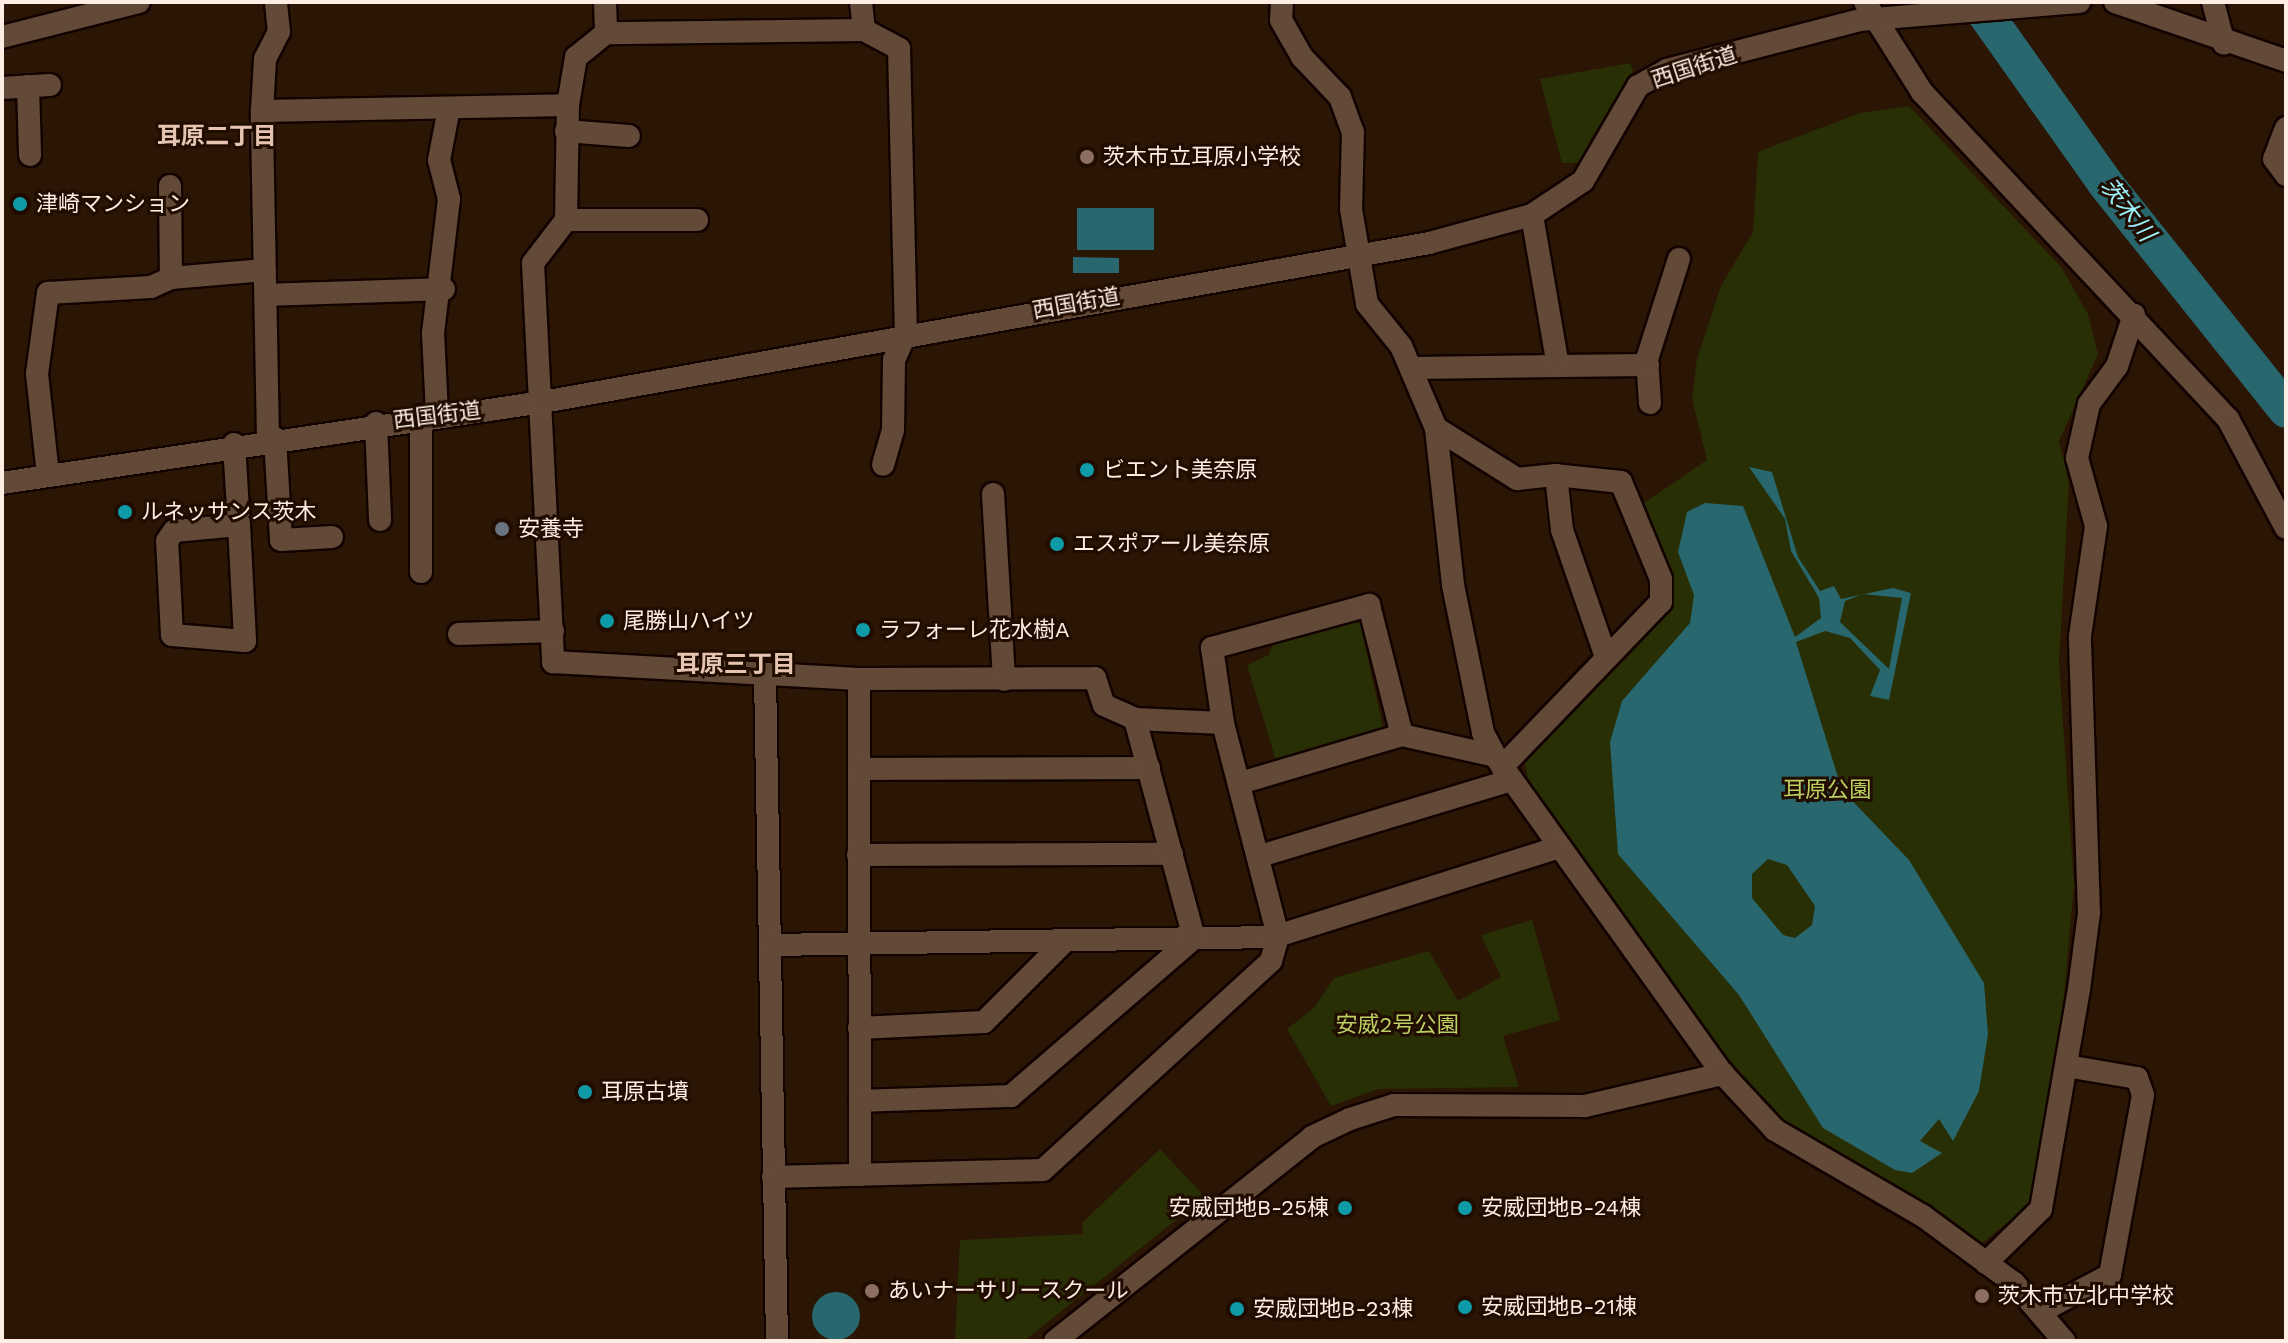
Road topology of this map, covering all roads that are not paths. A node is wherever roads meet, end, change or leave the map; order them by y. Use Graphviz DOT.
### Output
graph roads {
  1 [pos="139,2"];
  2 [pos="276,2"];
  3 [pos="605,2"];
  4 [pos="861,2"];
  5 [pos="1282,2"];
  6 [pos="2079,2"];
  7 [pos="2115,2"];
  8 [pos="2213,2"];
  9 [pos="76,10"];
  10 [pos="1869,10"];
  11 [pos="864,30"];
  12 [pos="606,33"];
  13 [pos="2,37"];
  14 [pos="2224,44"];
  15 [pos="2286,61"];
  16 [pos="2,88"];
  17 [pos="568,105"];
  18 [pos="449,108"];
  19 [pos="262,111"];
  20 [pos="2286,128"];
  21 [pos="566,131"];
  22 [pos="629,136"];
  23 [pos="30,155"];
  24 [pos="2286,175"];
  25 [pos="170,186"];
  26 [pos="1532,215"];
  27 [pos="566,220"];
  28 [pos="697,220"];
  29 [pos="1358,252"];
  30 [pos="1679,259"];
  31 [pos="265,270"];
  32 [pos="171,278"];
  33 [pos="444,289"];
  34 [pos="267,295"];
  35 [pos="2134,315"];
  36 [pos="906,333"];
  37 [pos="1648,365"];
  38 [pos="1558,366"];
  39 [pos="1413,368"];
  40 [pos="543,402"];
  41 [pos="1650,403"];
  42 [pos="429,415"];
  43 [pos="376,423"];
  44 [pos="1436,428"];
  45 [pos="272,438"];
  46 [pos="234,444"];
  47 [pos="883,465"];
  48 [pos="48,475"];
  49 [pos="1556,475"];
  50 [pos="2,483"];
  51 [pos="993,494"];
  52 [pos="380,520"];
  53 [pos="239,525"];
  54 [pos="2286,528"];
  55 [pos="332,537"];
  56 [pos="421,572"];
  57 [pos="553,631"];
  58 [pos="459,634"];
  59 [pos="1606,657"];
  60 [pos="765,674"];
  61 [pos="859,679"];
  62 [pos="1004,680"];
  63 [pos="1135,719"];
  64 [pos="1223,723"];
  65 [pos="1402,735"];
  66 [pos="1149,768"];
  67 [pos="1503,768"];
  68 [pos="859,769"];
  69 [pos="1240,783"];
  70 [pos="1556,848"];
  71 [pos="1172,854"];
  72 [pos="858,855"];
  73 [pos="1260,856"];
  74 [pos="1278,936"];
  75 [pos="1194,938"];
  76 [pos="1066,940"];
  77 [pos="857,944"];
  78 [pos="770,945"];
  79 [pos="859,1028"];
  80 [pos="2067,1066"];
  81 [pos="1723,1074"];
  82 [pos="860,1101"];
  83 [pos="860,1175"];
  84 [pos="773,1177"];
  85 [pos="1986,1263"];
  86 [pos="2040,1312"];
  87 [pos="777,1341"];
  88 [pos="1055,1341"];
  89 [pos="2064,1341"];
  1 -- 9 [label="street"];
  2 -- 19 [label="street"];
  3 -- 12 [label="street"];
  4 -- 11 [label="street"];
  5 -- 29 [label="street"];
  6 -- 10 [label="street, 西国街道"];
  7 -- 14 [label="street"];
  8 -- 14 [label="street"];
  9 -- 13 [label="street"];
  10 -- 26 [label="street, 西国街道"];
  10 -- 35 [label="street"];
  11 -- 12 [label="street"];
  11 -- 36 [label="street"];
  12 -- 17 [label="street"];
  14 -- 15 [label="street"];
  16 -- 23 [label="street"];
  17 -- 18 [label="street"];
  17 -- 21 [label="street"];
  18 -- 19 [label="street"];
  18 -- 33 [label="street"];
  19 -- 31 [label="street"];
  20 -- 24 [label="street"];
  21 -- 22 [label="street"];
  21 -- 27 [label="street"];
  25 -- 32 [label="street"];
  26 -- 29 [label="street, 西国街道"];
  26 -- 38 [label="street"];
  27 -- 28 [label="street"];
  27 -- 40 [label="street"];
  29 -- 36 [label="street, 西国街道"];
  29 -- 39 [label="street"];
  30 -- 37 [label="street"];
  31 -- 32 [label="street"];
  31 -- 34 [label="street"];
  32 -- 48 [label="street"];
  33 -- 34 [label="street"];
  33 -- 42 [label="street"];
  34 -- 45 [label="street"];
  35 -- 54 [label="street"];
  35 -- 80 [label="street"];
  36 -- 40 [label="street, 西国街道"];
  36 -- 47 [label="street"];
  37 -- 38 [label="street"];
  37 -- 41 [label="street"];
  38 -- 39 [label="street"];
  39 -- 44 [label="street"];
  40 -- 42 [label="street, 西国街道"];
  40 -- 57 [label="street"];
  42 -- 43 [label="street, 西国街道"];
  42 -- 56 [label="street"];
  43 -- 45 [label="street, 西国街道"];
  43 -- 52 [label="street"];
  44 -- 49 [label="street"];
  44 -- 67 [label="street"];
  45 -- 46 [label="street, 西国街道"];
  45 -- 55 [label="street"];
  46 -- 48 [label="street, 西国街道"];
  46 -- 53 [label="street"];
  48 -- 50 [label="street, 西国街道"];
  49 -- 59 [label="street"];
  49 -- 59 [label="street"];
  51 -- 62 [label="street"];
  53 -- 53 [label="street"];
  57 -- 58 [label="street"];
  57 -- 60 [label="street"];
  59 -- 67 [label="street"];
  60 -- 61 [label="street"];
  60 -- 78 [label="street"];
  61 -- 62 [label="street"];
  61 -- 68 [label="street"];
  62 -- 63 [label="street"];
  63 -- 64 [label="street"];
  63 -- 66 [label="street"];
  64 -- 65 [label="street"];
  64 -- 69 [label="street"];
  65 -- 67 [label="street"];
  65 -- 69 [label="street"];
  66 -- 68 [label="street"];
  66 -- 71 [label="street"];
  67 -- 70 [label="street"];
  67 -- 73 [label="street"];
  68 -- 72 [label="street"];
  69 -- 73 [label="street"];
  70 -- 74 [label="street"];
  70 -- 81 [label="street"];
  71 -- 72 [label="street"];
  71 -- 75 [label="street"];
  72 -- 77 [label="street"];
  73 -- 74 [label="street"];
  74 -- 75 [label="street"];
  74 -- 83 [label="street"];
  75 -- 76 [label="street"];
  75 -- 82 [label="street"];
  76 -- 77 [label="street"];
  76 -- 79 [label="street"];
  77 -- 78 [label="street"];
  77 -- 79 [label="street"];
  78 -- 84 [label="street"];
  79 -- 82 [label="street"];
  80 -- 85 [label="street"];
  80 -- 86 [label="street"];
  81 -- 85 [label="street"];
  81 -- 88 [label="street"];
  82 -- 83 [label="street"];
  83 -- 84 [label="street"];
  84 -- 87 [label="street"];
  85 -- 86 [label="street"];
  86 -- 89 [label="street"];
}
